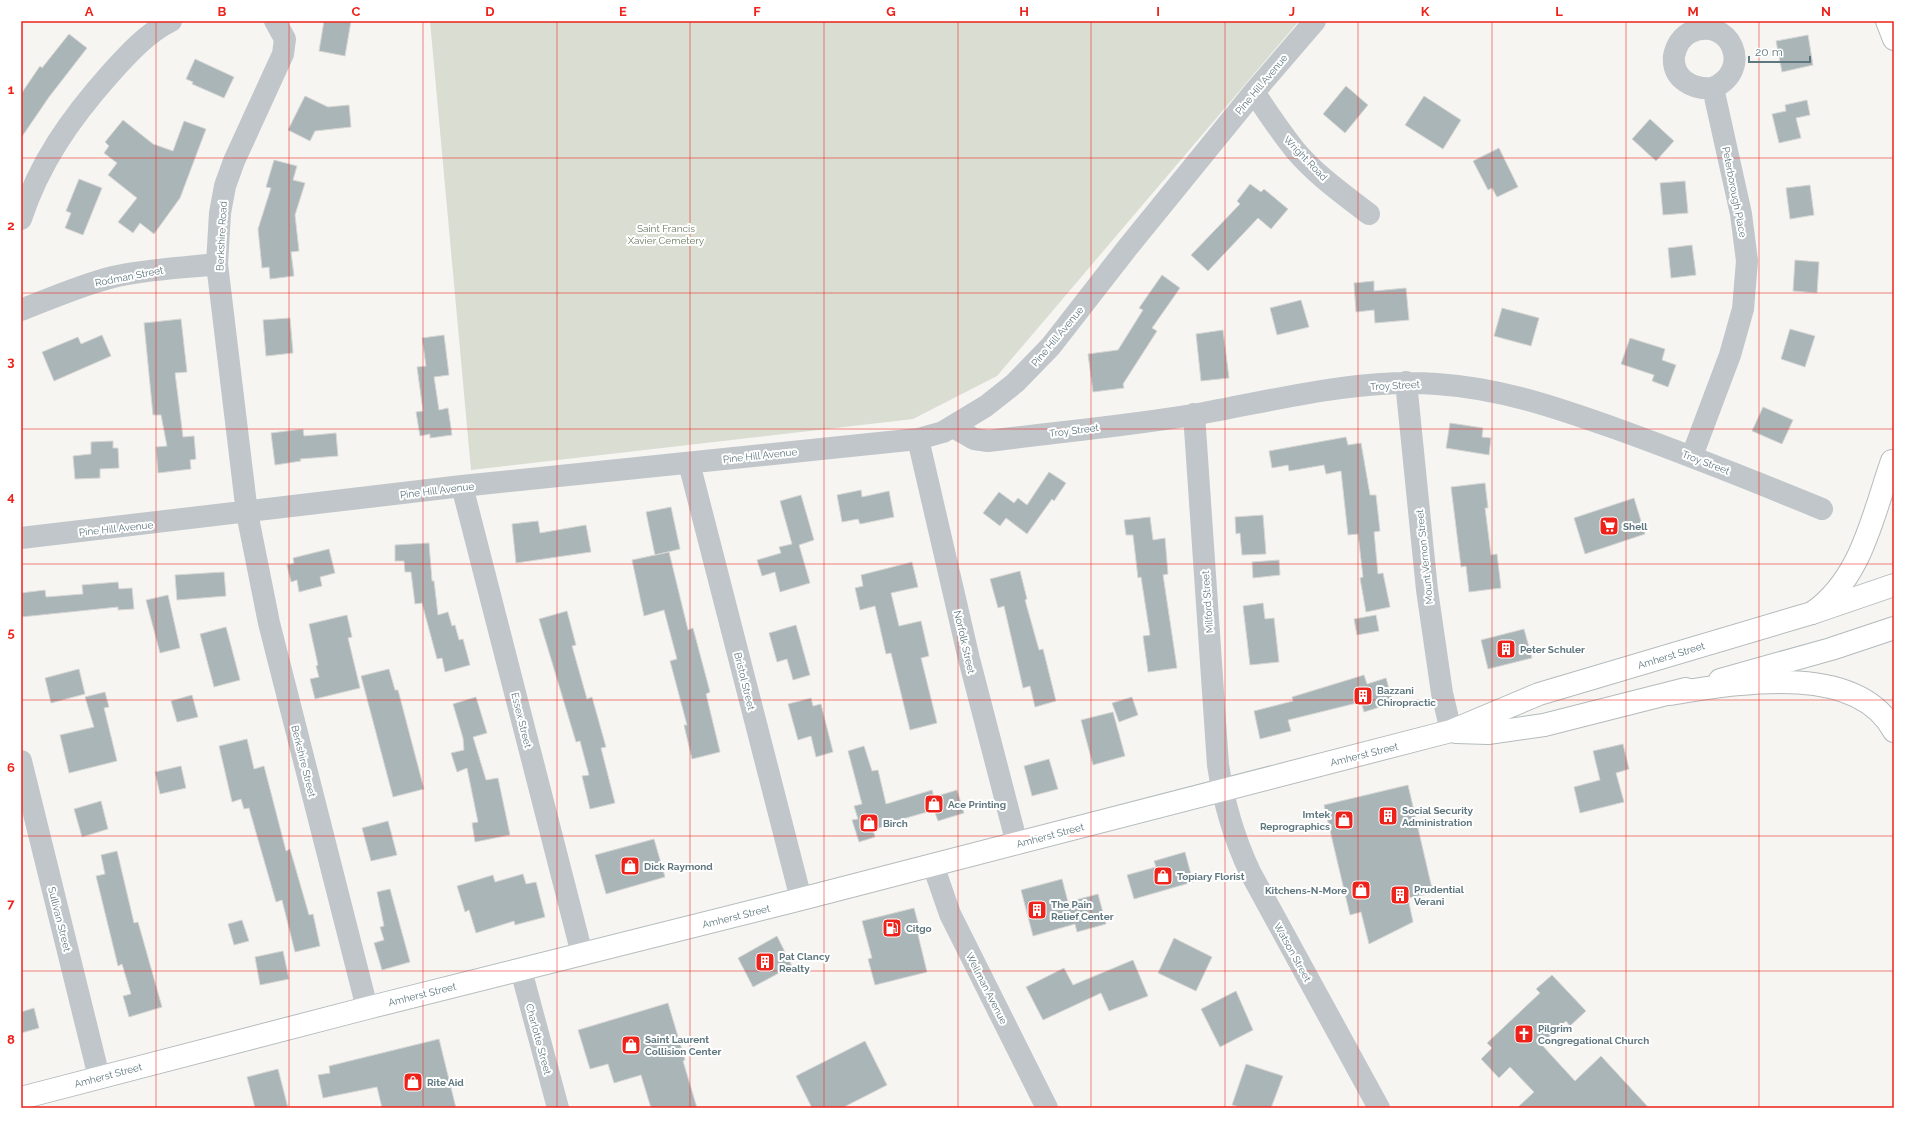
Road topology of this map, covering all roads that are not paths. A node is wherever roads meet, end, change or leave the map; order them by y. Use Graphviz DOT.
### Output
graph roads {
  1 [pos="172,21"];
  2 [pos="275,21"];
  3 [pos="1315,21"];
  4 [pos="1887,21"];
  5 [pos="1894,39"];
  6 [pos="1713,88"];
  7 [pos="1254,92"];
  8 [pos="1370,214"];
  9 [pos="21,219"];
  10 [pos="217,264"];
  11 [pos="21,310"];
  12 [pos="1406,382"];
  13 [pos="1194,414"];
  14 [pos="953,427"];
  15 [pos="918,439"];
  16 [pos="1692,456"];
  17 [pos="1893,460"];
  18 [pos="689,463"];
  19 [pos="462,486"];
  20 [pos="1822,509"];
  21 [pos="246,513"];
  22 [pos="21,538"];
  23 [pos="1894,585"];
  24 [pos="1812,613"];
  25 [pos="1894,628"];
  26 [pos="1669,694"];
  27 [pos="1451,731"];
  28 [pos="1894,731"];
  29 [pos="21,761"];
  30 [pos="1222,790"];
  31 [pos="1017,844"];
  32 [pos="933,865"];
  33 [pos="801,899"];
  34 [pos="582,954"];
  35 [pos="521,970"];
  36 [pos="367,1008"];
  37 [pos="99,1077"];
  38 [pos="21,1098"];
  39 [pos="558,1108"];
  40 [pos="1047,1108"];
  41 [pos="1379,1108"];
  1 -- 9 [label="street"];
  2 -- 10 [label="street, Berkshire Road"];
  3 -- 7 [label="street, Pine Hill Avenue"];
  4 -- 5 [label="main road"];
  6 -- 16 [label="street, Peterborough Place"];
  7 -- 8 [label="street, Wright Road"];
  7 -- 14 [label="street, Pine Hill Avenue"];
  10 -- 11 [label="street, Rodman Street"];
  10 -- 21 [label="street, Berkshire Road"];
  12 -- 13 [label="street, Troy Street"];
  12 -- 16 [label="street, Troy Street"];
  12 -- 27 [label="street, Mount Vernon Street"];
  13 -- 14 [label="street, Troy Street"];
  13 -- 30 [label="street, Milford Street"];
  14 -- 15 [label="street, Pine Hill Avenue"];
  15 -- 18 [label="street, Pine Hill Avenue"];
  15 -- 31 [label="street, Norfolk Street"];
  16 -- 20 [label="street, Troy Street"];
  17 -- 24 [label="main road"];
  18 -- 19 [label="street, Pine Hill Avenue"];
  18 -- 33 [label="street, Bristol Street"];
  19 -- 21 [label="street, Pine Hill Avenue"];
  19 -- 34 [label="street, Essex Street"];
  21 -- 22 [label="street, Pine Hill Avenue"];
  21 -- 36 [label="street, Berkshire Street"];
  23 -- 24 [label="main road, Amherst Street"];
  24 -- 27 [label="main road, Amherst Street"];
  25 -- 26 [label="main road, Amherst Street"];
  26 -- 27 [label="main road, Amherst Street"];
  26 -- 28 [label="main road"];
  27 -- 30 [label="main road, Amherst Street"];
  29 -- 37 [label="street, Sullivan Street"];
  30 -- 31 [label="main road, Amherst Street"];
  30 -- 41 [label="street, Watson Street"];
  31 -- 32 [label="main road, Amherst Street"];
  32 -- 33 [label="main road, Amherst Street"];
  32 -- 40 [label="street, Wellman Avenue"];
  33 -- 34 [label="main road, Amherst Street"];
  34 -- 35 [label="main road, Amherst Street"];
  35 -- 36 [label="main road, Amherst Street"];
  35 -- 39 [label="street, Charlotte Street"];
  36 -- 37 [label="main road, Amherst Street"];
  37 -- 38 [label="main road, Amherst Street"];
}
